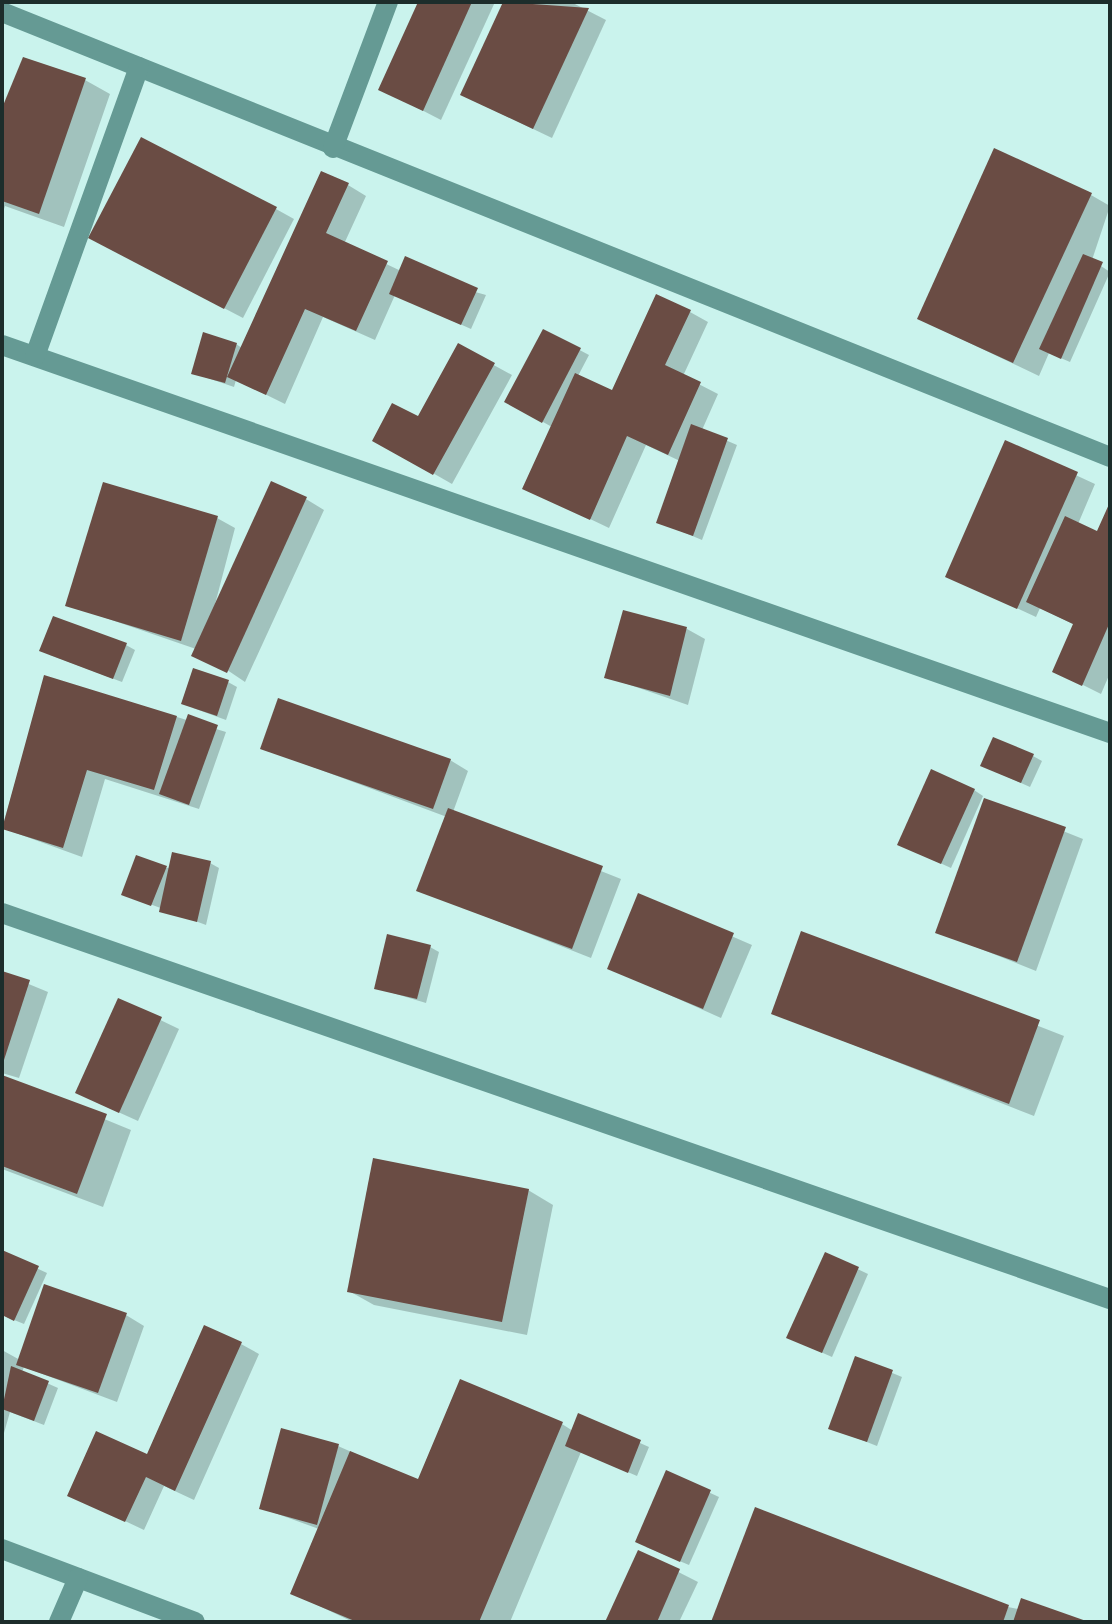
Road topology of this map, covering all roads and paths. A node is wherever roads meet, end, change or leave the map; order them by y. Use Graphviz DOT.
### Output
graph roads {
  1 [pos="388,2"];
  2 [pos="2,12"];
  3 [pos="139,67"];
  4 [pos="333,148"];
  5 [pos="2,345"];
  6 [pos="35,356"];
  7 [pos="1110,457"];
  8 [pos="1110,733"];
  9 [pos="2,913"];
  10 [pos="1110,1299"];
  11 [pos="2,1549"];
  12 [pos="78,1578"];
  13 [pos="59,1622"];
  14 [pos="195,1622"];
  1 -- 4 [label="street"];
  2 -- 3 [label="street"];
  3 -- 4 [label="street"];
  3 -- 6 [label="street"];
  4 -- 7 [label="street"];
  5 -- 6 [label="street"];
  6 -- 8 [label="street"];
  9 -- 10 [label="street"];
  11 -- 12 [label="street"];
  12 -- 13 [label="street"];
  12 -- 14 [label="street"];
}
